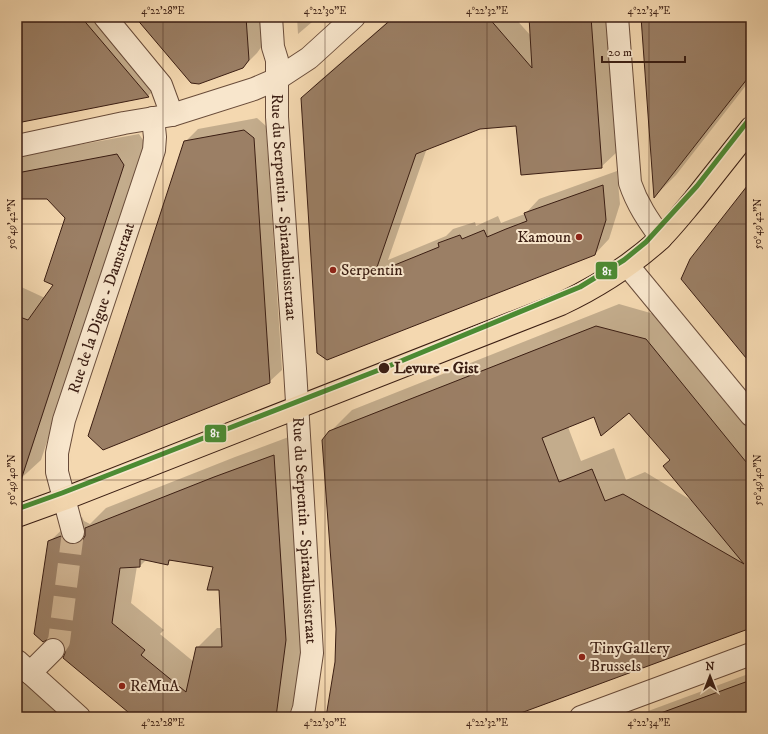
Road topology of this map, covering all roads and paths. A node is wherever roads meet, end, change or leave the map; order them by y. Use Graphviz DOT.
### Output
graph roads {
  1 [pos="105,17"];
  2 [pos="271,17"];
  3 [pos="354,17"];
  4 [pos="617,17"];
  5 [pos="277,79"];
  6 [pos="162,117"];
  7 [pos="751,128"];
  8 [pos="17,146"];
  9 [pos="661,238"];
  10 [pos="628,266"];
  11 [pos="297,408"];
  12 [pos="751,415"];
  13 [pos="64,499"];
  14 [pos="17,516"];
  15 [pos="73,532"];
  16 [pos="53,650"];
  17 [pos="751,654"];
  18 [pos="24,667"];
  19 [pos="79,717"];
  20 [pos="302,717"];
  21 [pos="581,717"];
  1 -- 6 [label="street, Rue de la Digue - Damstraat"];
  2 -- 5 [label="street, Rue du Serpentin - Spiraalbuisstraat"];
  3 -- 5 [label="street"];
  4 -- 9 [label="street"];
  5 -- 6 [label="street"];
  5 -- 11 [label="street, Rue du Serpentin - Spiraalbuisstraat"];
  6 -- 8 [label="street"];
  6 -- 13 [label="street, Rue de la Digue - Damstraat"];
  7 -- 9 [label="main road"];
  9 -- 10 [label="main road"];
  10 -- 11 [label="main road"];
  10 -- 12 [label="street"];
  11 -- 13 [label="main road"];
  11 -- 20 [label="street, Rue du Serpentin - Spiraalbuisstraat"];
  13 -- 14 [label="main road"];
  13 -- 15 [label="street, Rue de la Digue - Damstraat"];
  16 -- 18 [label="street"];
  17 -- 21 [label="street"];
  18 -- 19 [label="street"];
}
